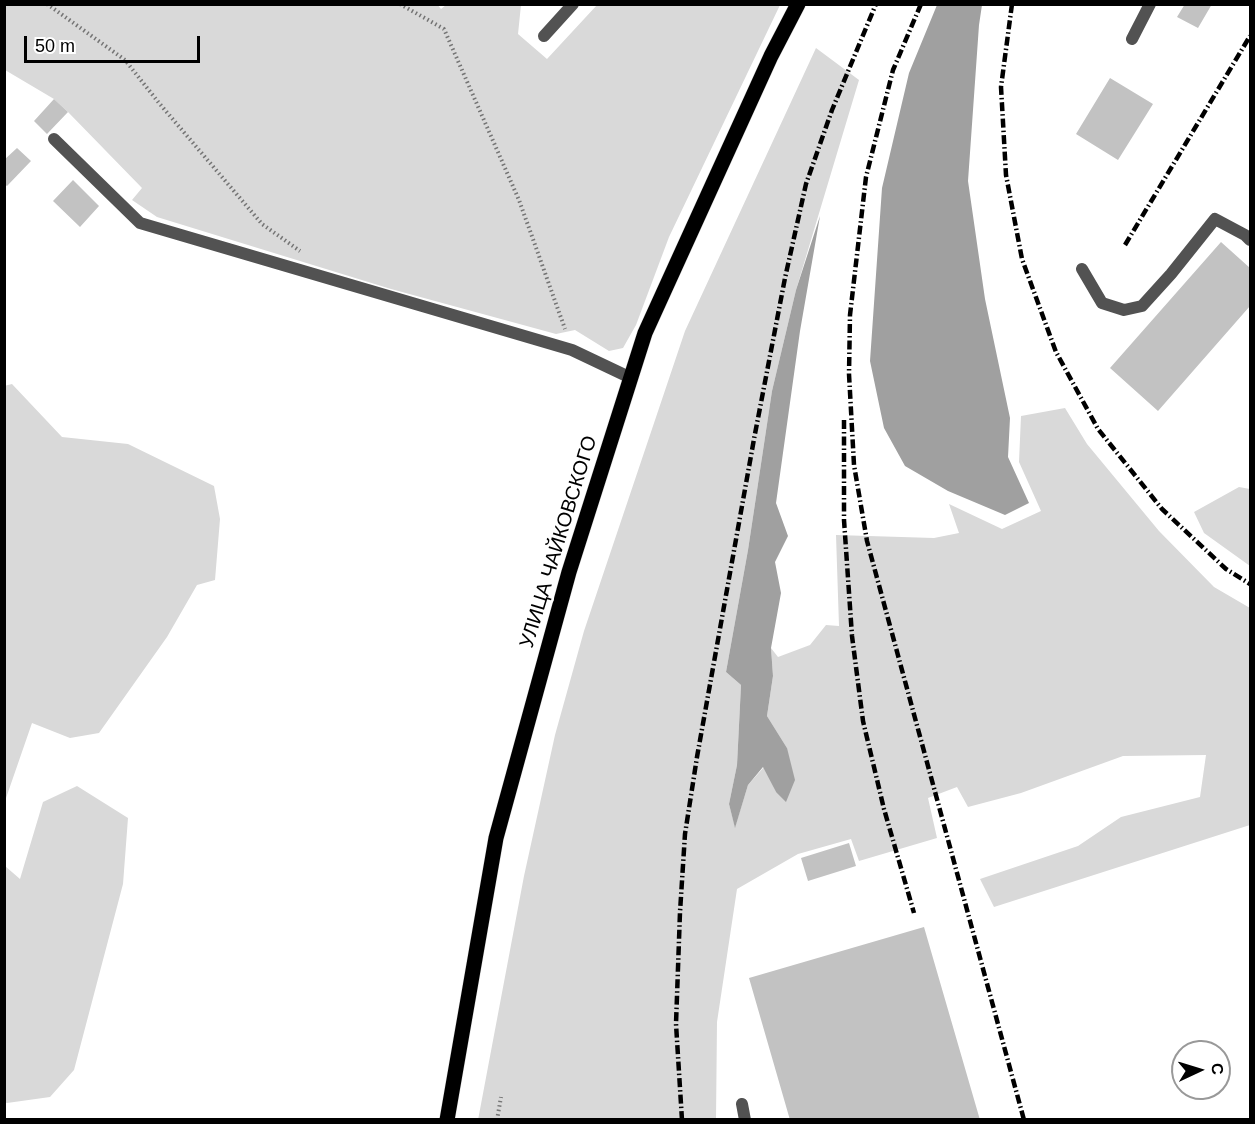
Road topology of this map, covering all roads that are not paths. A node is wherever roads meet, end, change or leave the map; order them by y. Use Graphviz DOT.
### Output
graph roads {
  1 [pos="573,4"];
  2 [pos="798,4"];
  3 [pos="1150,4"];
  4 [pos="544,36"];
  5 [pos="1132,39"];
  6 [pos="54,139"];
  7 [pos="1251,240"];
  8 [pos="1082,269"];
  9 [pos="631,378"];
  10 [pos="742,1104"];
  11 [pos="447,1119"];
  12 [pos="745,1119"];
  1 -- 4 [label="lane"];
  2 -- 9 [label="main road, УЛИЦА ЧАЙКОВСКОГО"];
  3 -- 5 [label="lane"];
  6 -- 9 [label="lane"];
  7 -- 8 [label="lane"];
  9 -- 11 [label="main road, УЛИЦА ЧАЙКОВСКОГО"];
  10 -- 12 [label="lane"];
}
